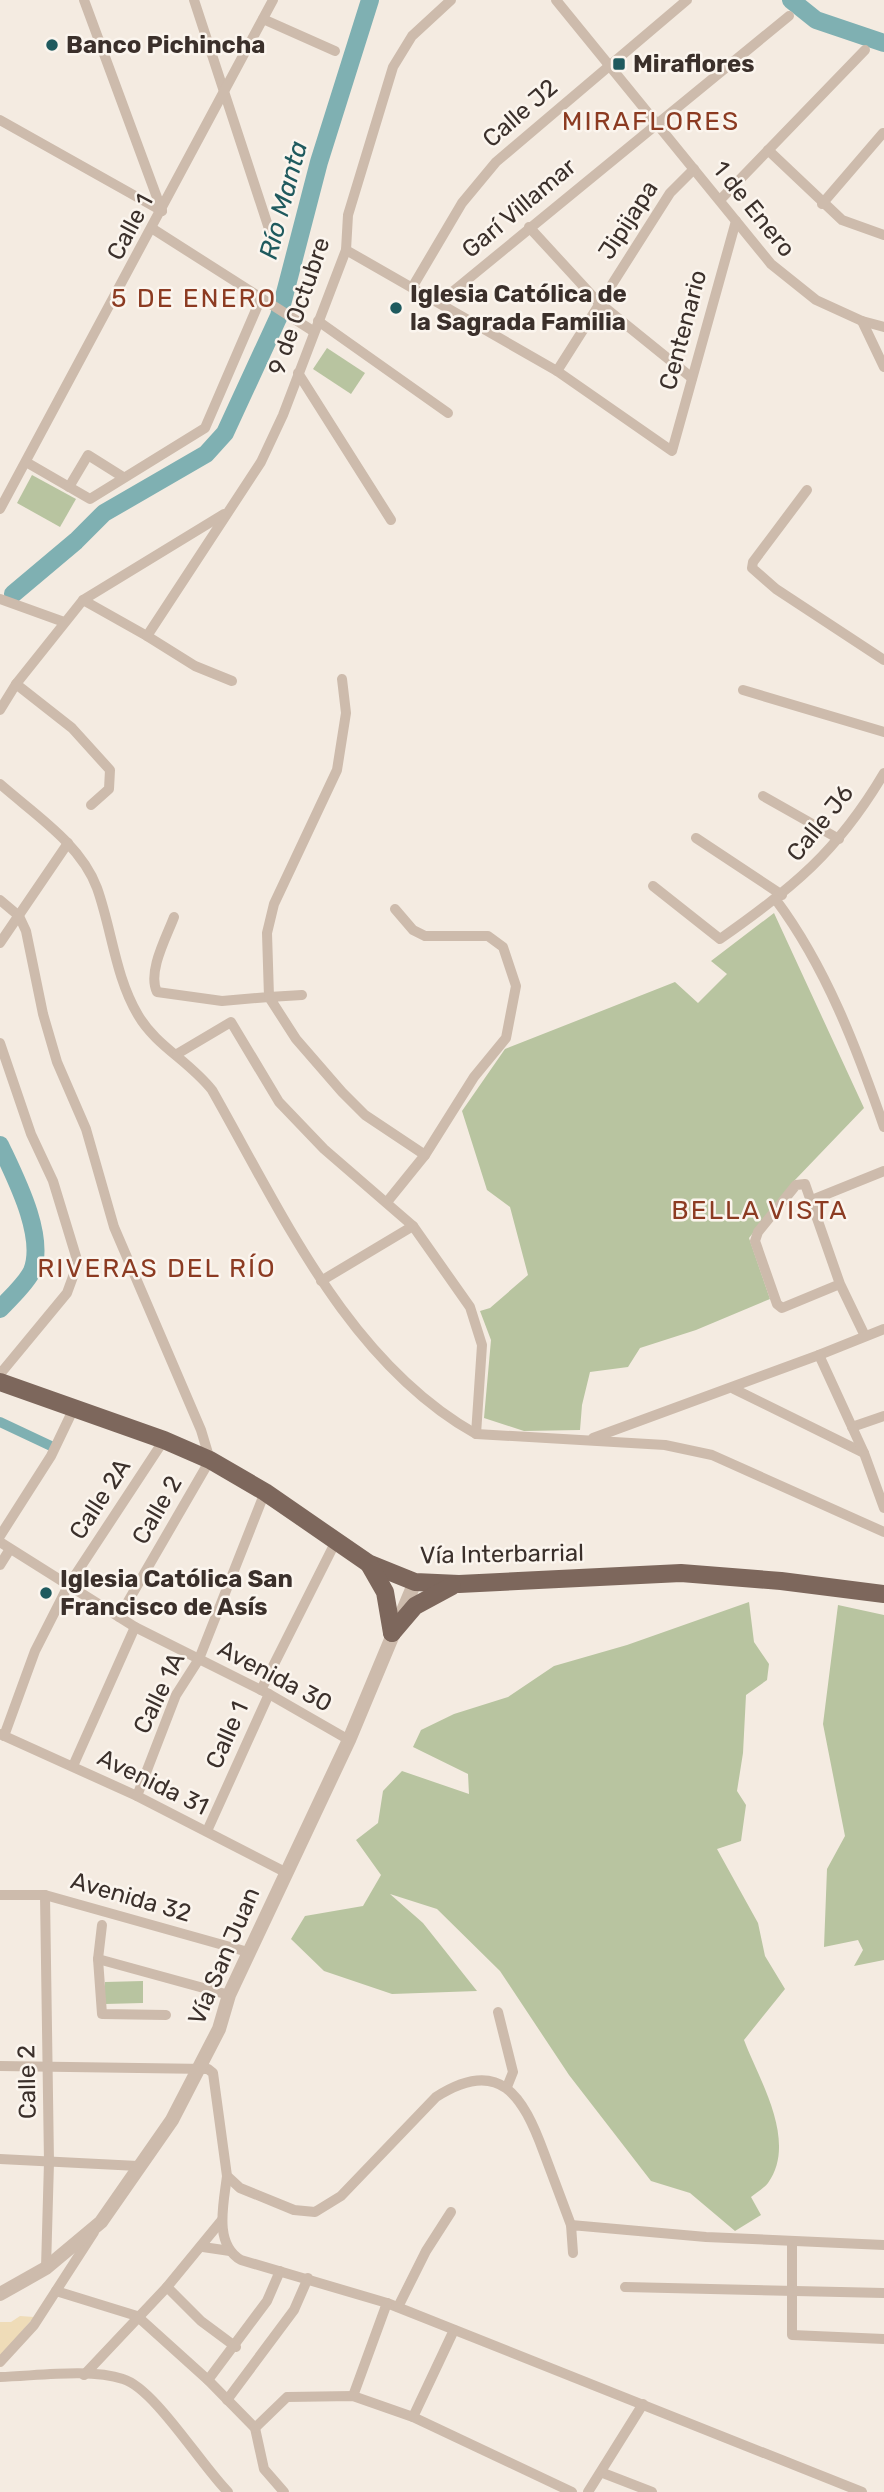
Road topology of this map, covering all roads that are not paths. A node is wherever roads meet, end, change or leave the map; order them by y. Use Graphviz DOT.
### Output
graph roads {
  1 [pos="84,0"];
  2 [pos="194,0"];
  3 [pos="273,0"];
  4 [pos="451,0"];
  5 [pos="556,0"];
  6 [pos="687,0"];
  7 [pos="789,16"];
  8 [pos="263,19"];
  9 [pos="865,50"];
  10 [pos="335,51"];
  11 [pos="609,65"];
  12 [pos="223,93"];
  13 [pos="0,120"];
  14 [pos="656,122"];
  15 [pos="883,133"];
  16 [pos="768,150"];
  17 [pos="694,169"];
  18 [pos="720,200"];
  19 [pos="822,204"];
  20 [pos="162,211"];
  21 [pos="736,221"];
  22 [pos="529,227"];
  23 [pos="153,229"];
  24 [pos="884,235"];
  25 [pos="273,241"];
  26 [pos="346,250"];
  27 [pos="412,286"];
  28 [pos="264,301"];
  29 [pos="440,302"];
  30 [pos="598,302"];
  31 [pos="862,321"];
  32 [pos="316,326"];
  33 [pos="884,327"];
  34 [pos="884,367"];
  35 [pos="557,371"];
  36 [pos="298,373"];
  37 [pos="692,378"];
  38 [pos="448,413"];
  39 [pos="26,462"];
  40 [pos="123,477"];
  41 [pos="68,487"];
  42 [pos="807,490"];
  43 [pos="0,509"];
  44 [pos="226,513"];
  45 [pos="391,520"];
  46 [pos="0,599"];
  47 [pos="83,600"];
  48 [pos="64,622"];
  49 [pos="147,636"];
  50 [pos="884,660"];
  51 [pos="342,679"];
  52 [pos="232,681"];
  53 [pos="16,684"];
  54 [pos="743,690"];
  55 [pos="0,710"];
  56 [pos="884,732"];
  57 [pos="884,773"];
  58 [pos="0,784"];
  59 [pos="763,796"];
  60 [pos="92,805"];
  61 [pos="696,838"];
  62 [pos="839,838"];
  63 [pos="68,843"];
  64 [pos="653,886"];
  65 [pos="779,898"];
  66 [pos="0,900"];
  67 [pos="395,909"];
  68 [pos="19,916"];
  69 [pos="174,917"];
  70 [pos="0,943"];
  71 [pos="302,995"];
  72 [pos="269,998"];
  73 [pos="222,1001"];
  74 [pos="231,1023"];
  75 [pos="0,1043"];
  76 [pos="177,1054"];
  77 [pos="884,1127"];
  78 [pos="425,1155"];
  79 [pos="884,1171"];
  80 [pos="812,1200"];
  81 [pos="387,1202"];
  82 [pos="413,1226"];
  83 [pos="321,1281"];
  84 [pos="840,1284"];
  85 [pos="884,1329"];
  86 [pos="865,1336"];
  87 [pos="820,1355"];
  88 [pos="0,1374"];
  89 [pos="0,1382"];
  90 [pos="734,1389"];
  91 [pos="73,1410"];
  92 [pos="884,1416"];
  93 [pos="852,1427"];
  94 [pos="477,1434"];
  95 [pos="589,1439"];
  96 [pos="164,1440"];
  97 [pos="864,1453"];
  98 [pos="210,1460"];
  99 [pos="265,1492"];
  100 [pos="884,1508"];
  101 [pos="884,1532"];
  102 [pos="0,1536"];
  103 [pos="0,1542"];
  104 [pos="335,1542"];
  105 [pos="10,1549"];
  106 [pos="368,1563"];
  107 [pos="0,1565"];
  108 [pos="415,1581"];
  109 [pos="459,1584"];
  110 [pos="68,1586"];
  111 [pos="884,1594"];
  112 [pos="119,1617"];
  113 [pos="135,1627"];
  114 [pos="393,1633"];
  115 [pos="199,1659"];
  116 [pos="265,1692"];
  117 [pos="2,1735"];
  118 [pos="349,1740"];
  119 [pos="74,1766"];
  120 [pos="137,1796"];
  121 [pos="207,1831"];
  122 [pos="285,1872"];
  123 [pos="0,1895"];
  124 [pos="45,1895"];
  125 [pos="102,1925"];
  126 [pos="248,1952"];
  127 [pos="98,1959"];
  128 [pos="229,1995"];
  129 [pos="498,2012"];
  130 [pos="166,2015"];
  131 [pos="48,2065"];
  132 [pos="0,2066"];
  133 [pos="201,2067"];
  134 [pos="507,2087"];
  135 [pos="0,2159"];
  136 [pos="49,2162"];
  137 [pos="138,2166"];
  138 [pos="227,2176"];
  139 [pos="451,2212"];
  140 [pos="222,2220"];
  141 [pos="101,2222"];
  142 [pos="571,2225"];
  143 [pos="792,2242"];
  144 [pos="884,2245"];
  145 [pos="203,2247"];
  146 [pos="230,2251"];
  147 [pos="573,2253"];
  148 [pos="46,2267"];
  149 [pos="280,2271"];
  150 [pos="308,2278"];
  151 [pos="167,2287"];
  152 [pos="625,2287"];
  153 [pos="56,2291"];
  154 [pos="791,2291"];
  155 [pos="884,2293"];
  156 [pos="0,2294"];
  157 [pos="393,2305"];
  158 [pos="137,2316"];
  159 [pos="454,2330"];
  160 [pos="884,2339"];
  161 [pos="236,2347"];
  162 [pos="0,2362"];
  163 [pos="84,2375"];
  164 [pos="0,2377"];
  165 [pos="208,2380"];
  166 [pos="353,2396"];
  167 [pos="227,2400"];
  168 [pos="643,2404"];
  169 [pos="413,2417"];
  170 [pos="255,2428"];
  171 [pos="603,2473"];
  172 [pos="228,2492"];
  173 [pos="285,2492"];
  174 [pos="572,2492"];
  175 [pos="588,2492"];
  176 [pos="652,2492"];
  177 [pos="862,2492"];
  1 -- 20 [label="street"];
  2 -- 12 [label="street"];
  3 -- 8 [label="street, Calle 1"];
  4 -- 26 [label="street, 9 de Octubre"];
  5 -- 11 [label="street, 1 de Enero"];
  6 -- 11 [label="street, Calle J2"];
  7 -- 14 [label="street, Garí Villamar"];
  8 -- 10 [label="street"];
  8 -- 12 [label="street, Calle 1"];
  9 -- 16 [label="street"];
  11 -- 14 [label="street, 1 de Enero"];
  11 -- 27 [label="street, Calle J2"];
  12 -- 20 [label="street, Calle 1"];
  12 -- 25 [label="street"];
  13 -- 20 [label="street"];
  14 -- 17 [label="street, 1 de Enero"];
  14 -- 22 [label="street, Garí Villamar"];
  15 -- 19 [label="street"];
  16 -- 18 [label="street"];
  16 -- 19 [label="street"];
  17 -- 18 [label="street, 1 de Enero"];
  17 -- 30 [label="street, Jipijapa"];
  18 -- 21 [label="street, 1 de Enero"];
  19 -- 24 [label="street"];
  20 -- 23 [label="street, Calle 1"];
  21 -- 31 [label="street, 1 de Enero"];
  21 -- 37 [label="street, Centenario"];
  22 -- 29 [label="street, Garí Villamar"];
  22 -- 30 [label="street"];
  23 -- 28 [label="street"];
  23 -- 39 [label="street, Calle 1"];
  26 -- 27 [label="street"];
  26 -- 32 [label="street, 9 de Octubre"];
  27 -- 29 [label="street"];
  28 -- 32 [label="street"];
  28 -- 40 [label="street"];
  29 -- 35 [label="street"];
  30 -- 35 [label="street, Jipijapa"];
  30 -- 37 [label="street"];
  31 -- 33 [label="street, 1 de Enero"];
  31 -- 34 [label="street"];
  32 -- 36 [label="street, 9 de Octubre"];
  32 -- 38 [label="street"];
  35 -- 37 [label="street, Centenario"];
  36 -- 44 [label="street, 9 de Octubre"];
  36 -- 45 [label="street"];
  39 -- 41 [label="street"];
  39 -- 43 [label="street, Calle 1"];
  40 -- 41 [label="street"];
  40 -- 41 [label="street"];
  42 -- 50 [label="street"];
  44 -- 47 [label="street, 9 de Octubre"];
  44 -- 49 [label="street, 9 de Octubre"];
  46 -- 48 [label="street"];
  47 -- 48 [label="street, 9 de Octubre"];
  47 -- 49 [label="street"];
  48 -- 53 [label="street, 9 de Octubre"];
  49 -- 52 [label="street"];
  51 -- 72 [label="street"];
  53 -- 55 [label="street, 9 de Octubre"];
  53 -- 60 [label="street"];
  54 -- 56 [label="street"];
  57 -- 62 [label="street, Calle J6"];
  58 -- 63 [label="street"];
  59 -- 62 [label="street"];
  61 -- 65 [label="street"];
  62 -- 65 [label="street, Calle J6"];
  63 -- 68 [label="street"];
  63 -- 76 [label="street"];
  64 -- 65 [label="street, Calle J6"];
  65 -- 77 [label="street"];
  66 -- 68 [label="street"];
  67 -- 78 [label="street"];
  68 -- 70 [label="street"];
  68 -- 98 [label="street"];
  69 -- 73 [label="street"];
  71 -- 72 [label="street"];
  72 -- 73 [label="street"];
  72 -- 78 [label="street"];
  73 -- 74 [label="street"];
  74 -- 76 [label="street"];
  74 -- 81 [label="street"];
  75 -- 88 [label="street"];
  76 -- 83 [label="street"];
  78 -- 81 [label="street"];
  79 -- 80 [label="street"];
  80 -- 84 [label="street"];
  80 -- 84 [label="street"];
  81 -- 82 [label="street"];
  82 -- 83 [label="street"];
  82 -- 94 [label="street"];
  83 -- 94 [label="street"];
  84 -- 86 [label="street"];
  85 -- 86 [label="street"];
  86 -- 87 [label="street"];
  87 -- 90 [label="street"];
  87 -- 93 [label="street"];
  89 -- 91 [label="main road, Vía Interbarrial"];
  90 -- 95 [label="street"];
  90 -- 97 [label="street"];
  91 -- 96 [label="main road, Vía Interbarrial"];
  91 -- 102 [label="street"];
  92 -- 93 [label="street"];
  93 -- 97 [label="street"];
  94 -- 95 [label="street"];
  95 -- 101 [label="street"];
  96 -- 98 [label="main road, Vía Interbarrial"];
  96 -- 110 [label="street, Calle 2A"];
  97 -- 100 [label="street"];
  98 -- 99 [label="main road, Vía Interbarrial"];
  98 -- 112 [label="street, Calle 2"];
  99 -- 104 [label="main road, Vía Interbarrial"];
  99 -- 115 [label="street, Calle 1A"];
  103 -- 105 [label="street, Avenida 30"];
  104 -- 106 [label="main road, Vía Interbarrial"];
  104 -- 116 [label="street, Calle 1"];
  105 -- 107 [label="street"];
  105 -- 110 [label="street, Avenida 30"];
  106 -- 108 [label="main road, Vía Interbarrial"];
  106 -- 114 [label="main road"];
  108 -- 109 [label="main road, Vía Interbarrial"];
  108 -- 114 [label="street, Vía San Juan"];
  109 -- 111 [label="main road, Vía Interbarrial"];
  109 -- 114 [label="main road"];
  110 -- 112 [label="street, Avenida 30"];
  110 -- 117 [label="street, Calle 2A"];
  112 -- 113 [label="street, Avenida 30"];
  113 -- 115 [label="street, Avenida 30"];
  113 -- 119 [label="street"];
  114 -- 118 [label="street, Vía San Juan"];
  115 -- 116 [label="street, Avenida 30"];
  115 -- 120 [label="street, Calle 1A"];
  116 -- 118 [label="street, Avenida 30"];
  116 -- 121 [label="street, Calle 1"];
  117 -- 119 [label="street, Avenida 31"];
  118 -- 122 [label="street, Vía San Juan"];
  119 -- 120 [label="street, Avenida 31"];
  120 -- 121 [label="street, Avenida 31"];
  121 -- 122 [label="street, Avenida 31"];
  122 -- 126 [label="street, Vía San Juan"];
  123 -- 124 [label="street, Avenida 32"];
  124 -- 126 [label="street, Avenida 32"];
  124 -- 131 [label="street, Calle 2"];
  125 -- 127 [label="street"];
  126 -- 128 [label="street, Vía San Juan"];
  127 -- 128 [label="street"];
  127 -- 130 [label="street"];
  128 -- 133 [label="street, Vía San Juan"];
  129 -- 134 [label="street"];
  131 -- 132 [label="street"];
  131 -- 133 [label="street"];
  131 -- 136 [label="street, Calle 2"];
  133 -- 137 [label="street, Vía San Juan"];
  133 -- 138 [label="street"];
  134 -- 138 [label="street"];
  134 -- 142 [label="street"];
  135 -- 136 [label="street"];
  136 -- 137 [label="street"];
  136 -- 148 [label="street, Calle 2"];
  137 -- 141 [label="street, Vía San Juan"];
  138 -- 140 [label="street"];
  139 -- 157 [label="street"];
  140 -- 145 [label="street"];
  140 -- 146 [label="street"];
  141 -- 148 [label="street, Vía San Juan"];
  141 -- 153 [label="street"];
  142 -- 143 [label="street"];
  142 -- 147 [label="street"];
  143 -- 144 [label="street"];
  143 -- 154 [label="street"];
  145 -- 146 [label="street"];
  145 -- 151 [label="street"];
  146 -- 149 [label="street"];
  148 -- 156 [label="street, Vía San Juan"];
  149 -- 150 [label="street"];
  149 -- 161 [label="street"];
  150 -- 157 [label="street"];
  150 -- 167 [label="street"];
  151 -- 158 [label="street"];
  151 -- 161 [label="street"];
  152 -- 154 [label="street"];
  153 -- 158 [label="street"];
  153 -- 162 [label="street"];
  154 -- 155 [label="street"];
  154 -- 160 [label="street"];
  157 -- 159 [label="street"];
  157 -- 166 [label="street"];
  158 -- 163 [label="street"];
  158 -- 165 [label="street"];
  159 -- 168 [label="street"];
  159 -- 169 [label="street"];
  161 -- 165 [label="street"];
  163 -- 164 [label="street"];
  163 -- 172 [label="street"];
  165 -- 167 [label="street"];
  166 -- 169 [label="street"];
  166 -- 170 [label="street"];
  167 -- 170 [label="street"];
  168 -- 171 [label="street"];
  168 -- 177 [label="street"];
  169 -- 174 [label="street"];
  170 -- 173 [label="street"];
  171 -- 175 [label="street"];
  171 -- 176 [label="street"];
}
